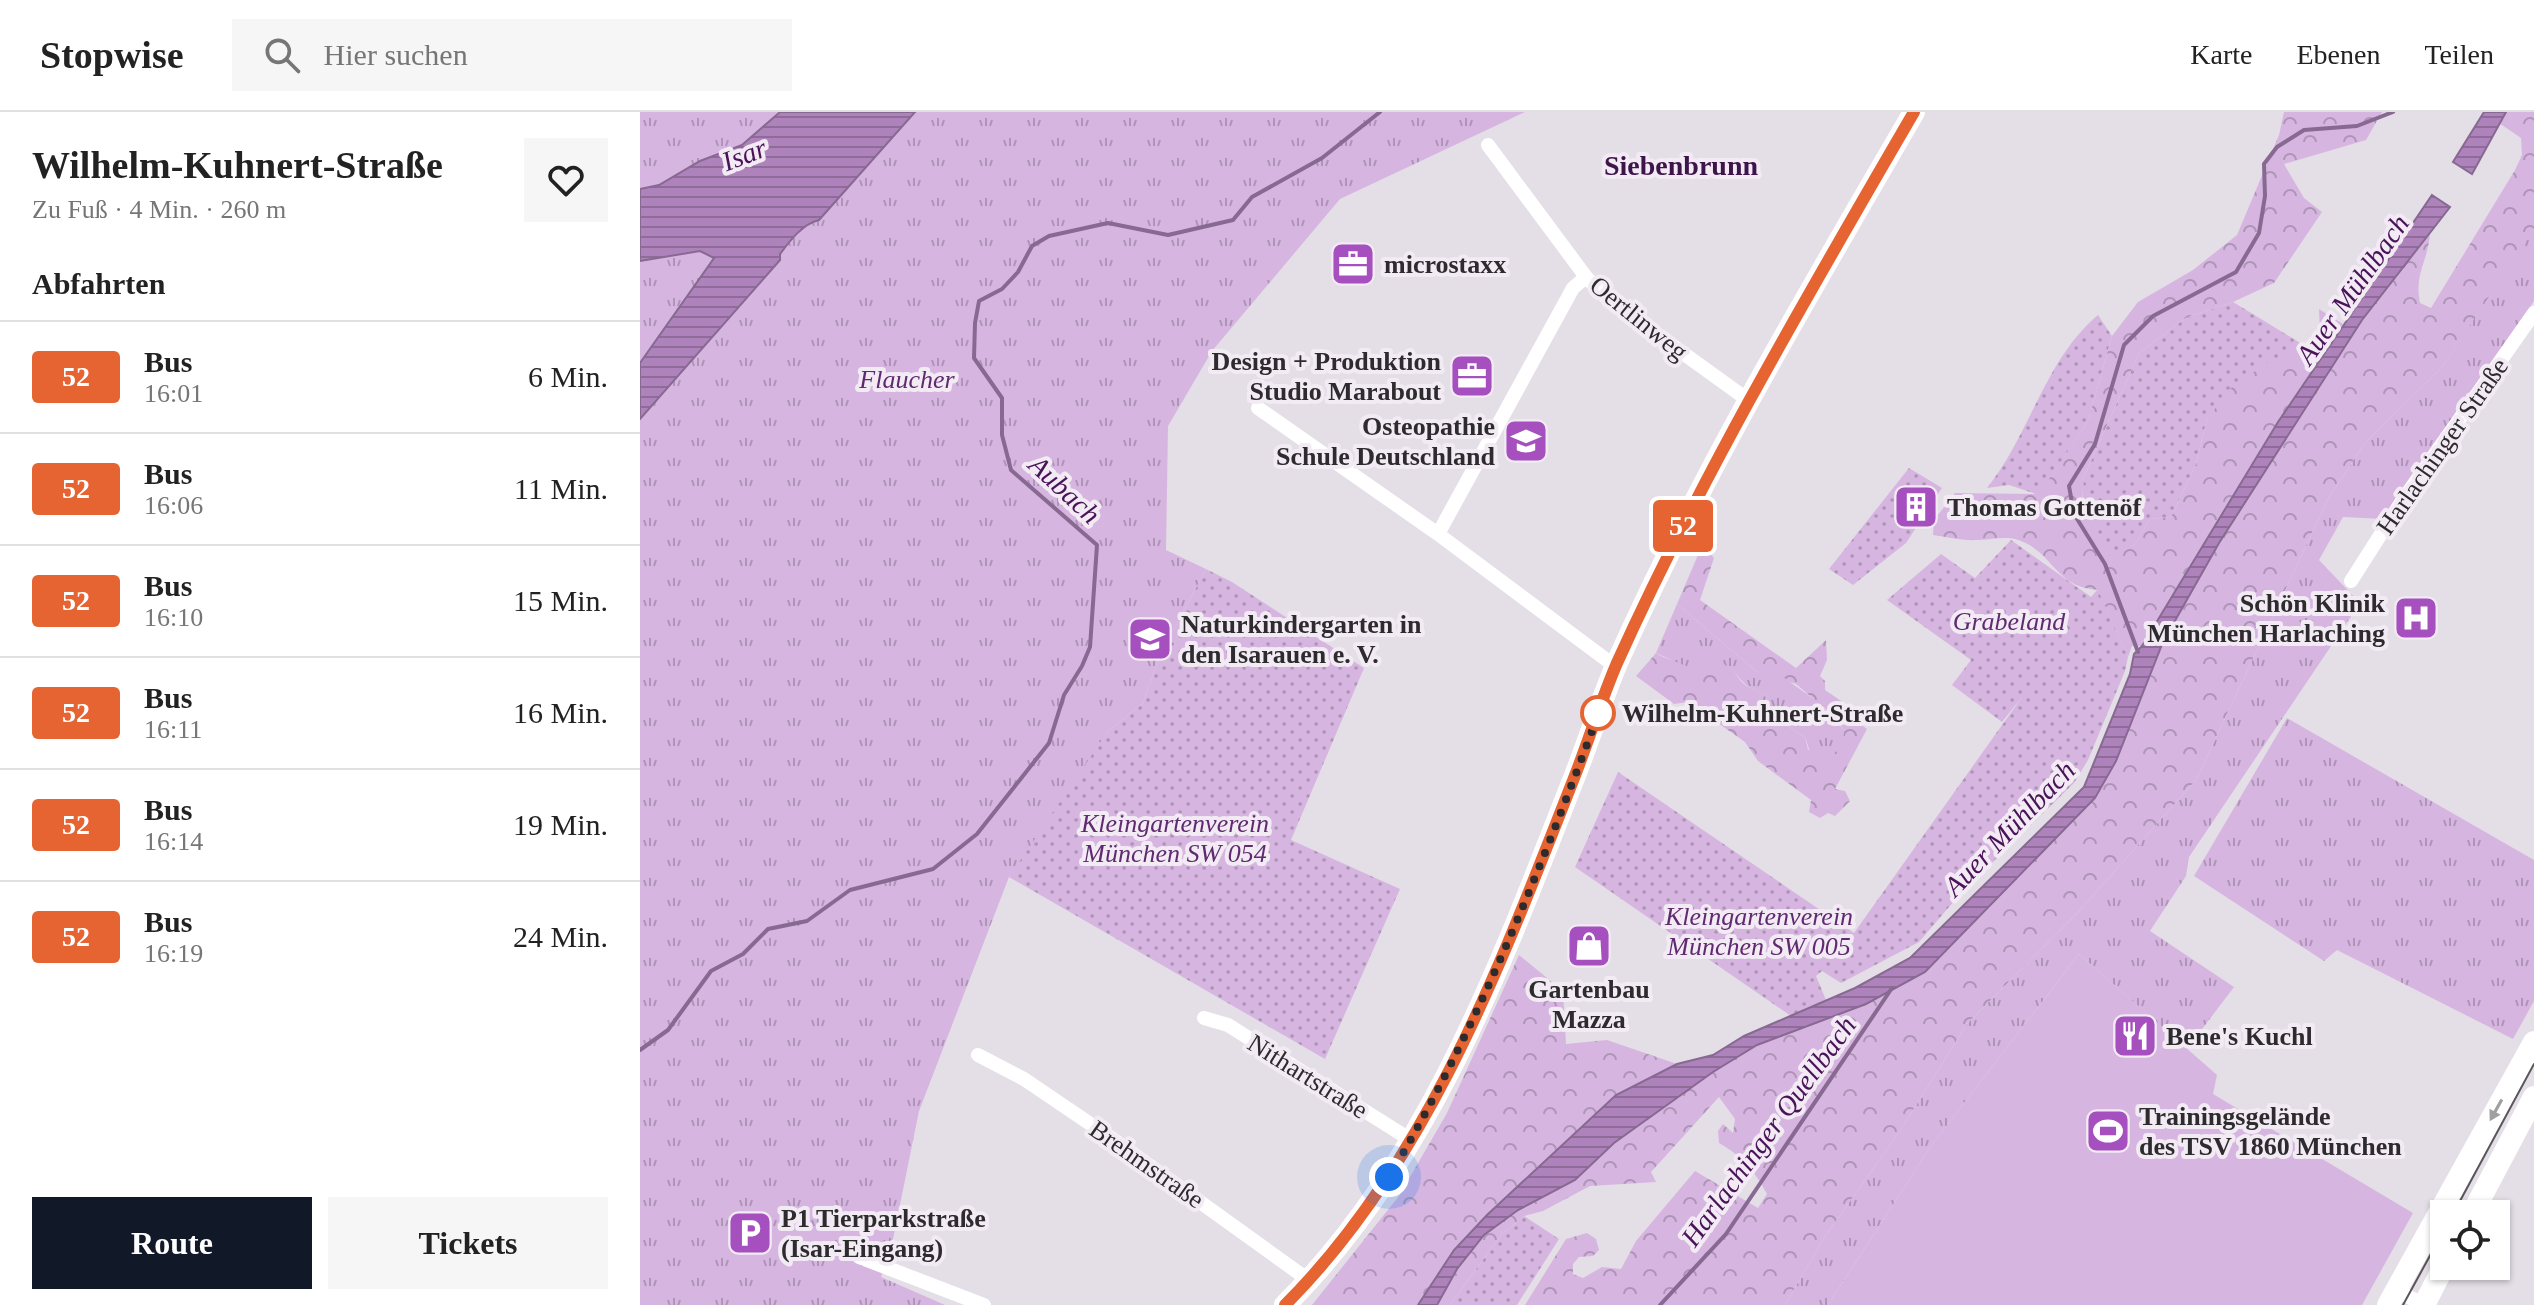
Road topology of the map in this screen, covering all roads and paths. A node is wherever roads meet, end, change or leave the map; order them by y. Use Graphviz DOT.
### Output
graph roads {
  1 [pos="1914,112"];
  2 [pos="1488,145"];
  3 [pos="1586,277"];
  4 [pos="2534,313"];
  5 [pos="1748,400"];
  6 [pos="1258,408"];
  7 [pos="1438,534"];
  8 [pos="2351,581"];
  9 [pos="1616,667"];
  10 [pos="1204,1018"];
  11 [pos="2534,1042"];
  12 [pos="978,1055"];
  13 [pos="2534,1097"];
  14 [pos="1411,1140"];
  15 [pos="2479,1200"];
  16 [pos="859,1257"];
  17 [pos="2437,1280"];
  18 [pos="1310,1281"];
  19 [pos="2392,1298"];
  20 [pos="984,1305"];
  21 [pos="1285,1305"];
  22 [pos="2424,1305"];
  1 -- 5 [label="street"];
  2 -- 3 [label="street, Oertlinweg"];
  3 -- 5 [label="street, Oertlinweg"];
  3 -- 7 [label="street"];
  4 -- 8 [label="street, Harlachinger Straße"];
  5 -- 9 [label="street"];
  6 -- 7 [label="street"];
  7 -- 9 [label="street"];
  9 -- 14 [label="street"];
  10 -- 14 [label="street, Nithartstraße"];
  11 -- 19 [label="street, one-way"];
  12 -- 18 [label="street, Brehmstraße"];
  13 -- 15 [label="street"];
  14 -- 18 [label="street"];
  16 -- 20 [label="street"];
  17 -- 22 [label="street"];
  18 -- 21 [label="street"];
  19 -- 22 [label="street"];
}
